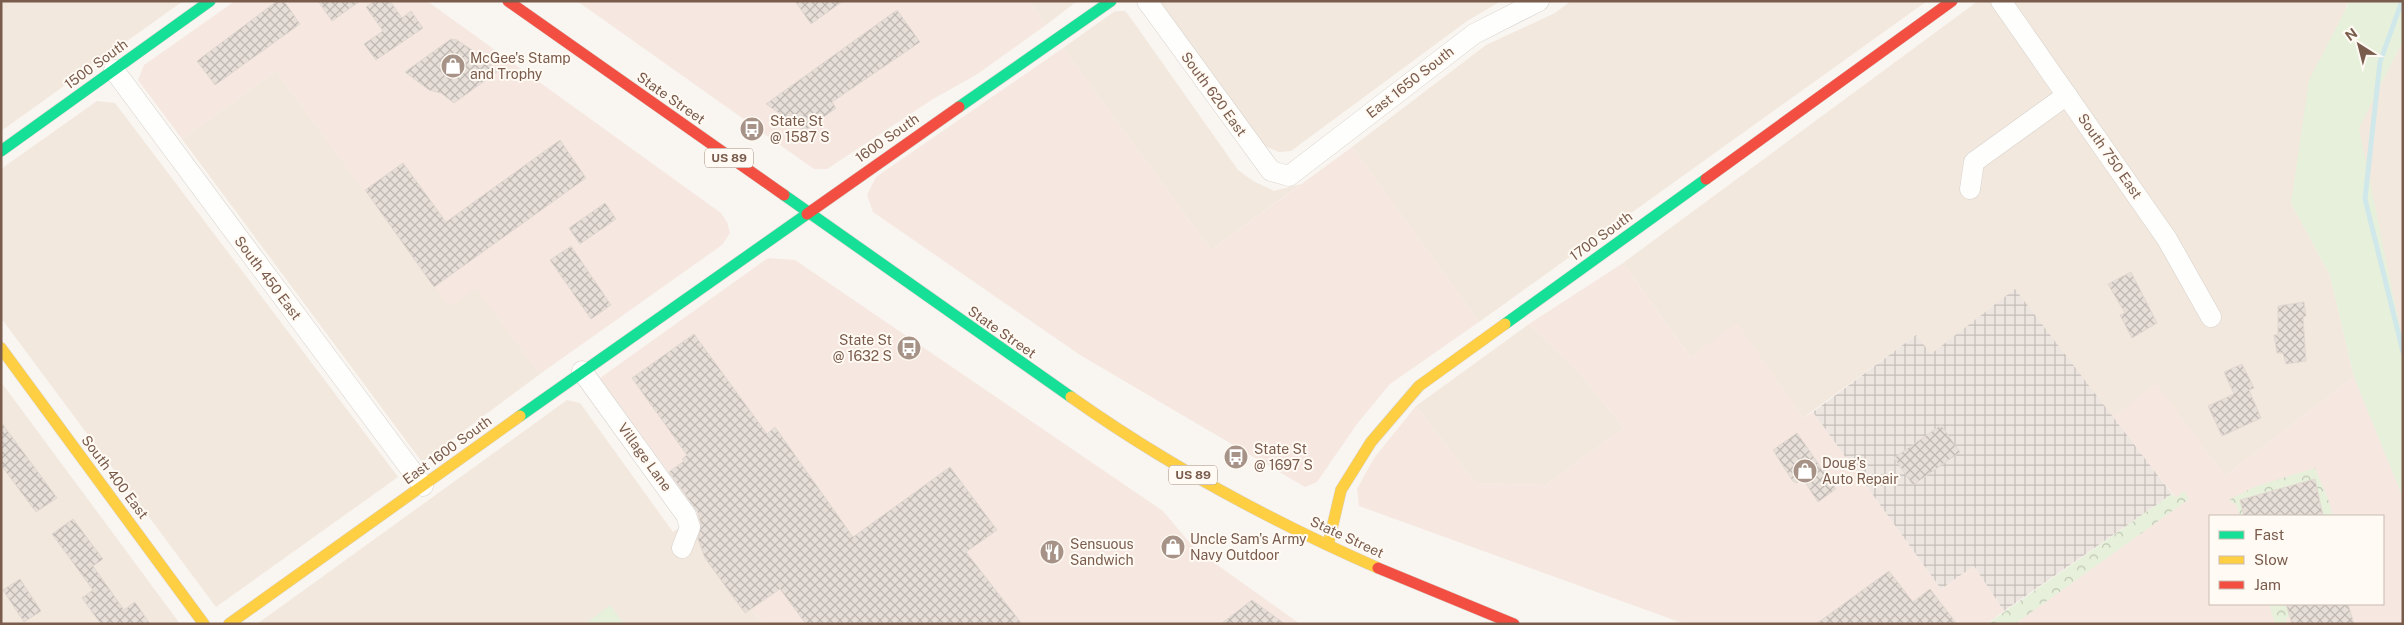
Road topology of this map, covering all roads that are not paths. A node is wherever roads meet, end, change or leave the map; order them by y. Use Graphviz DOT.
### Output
graph roads {
  1 [pos="210,1"];
  2 [pos="508,1"];
  3 [pos="1111,1"];
  4 [pos="1147,1"];
  5 [pos="1539,1"];
  6 [pos="1952,1"];
  7 [pos="2001,1"];
  8 [pos="114,70"];
  9 [pos="2067,94"];
  10 [pos="1,151"];
  11 [pos="1289,176"];
  12 [pos="1970,189"];
  13 [pos="808,213"];
  14 [pos="682,301"];
  15 [pos="2211,317"];
  16 [pos="1,348"];
  17 [pos="582,371"];
  18 [pos="423,486"];
  19 [pos="1328,545"];
  20 [pos="682,548"];
  21 [pos="204,624"];
  22 [pos="229,624"];
  23 [pos="1514,624"];
  1 -- 8 [label="street, 1500 South"];
  2 -- 13 [label="street, State Street / US 89"];
  3 -- 13 [label="street, 1600 South"];
  4 -- 11 [label="street, South 620 East"];
  5 -- 11 [label="street, East 1650 South"];
  6 -- 19 [label="street, 1700 South"];
  7 -- 9 [label="street, South 750 East"];
  8 -- 10 [label="street, 1500 South"];
  8 -- 18 [label="street, South 450 East"];
  9 -- 12 [label="street"];
  9 -- 15 [label="street, South 750 East"];
  13 -- 14 [label="street, 1600 South"];
  13 -- 19 [label="street, State Street / US 89"];
  14 -- 17 [label="street, East 1600 South"];
  16 -- 21 [label="street, South 400 East"];
  17 -- 18 [label="street, East 1600 South"];
  17 -- 20 [label="street, Village Lane"];
  18 -- 22 [label="street, East 1600 South"];
  19 -- 23 [label="street, State Street / US 89"];
}
